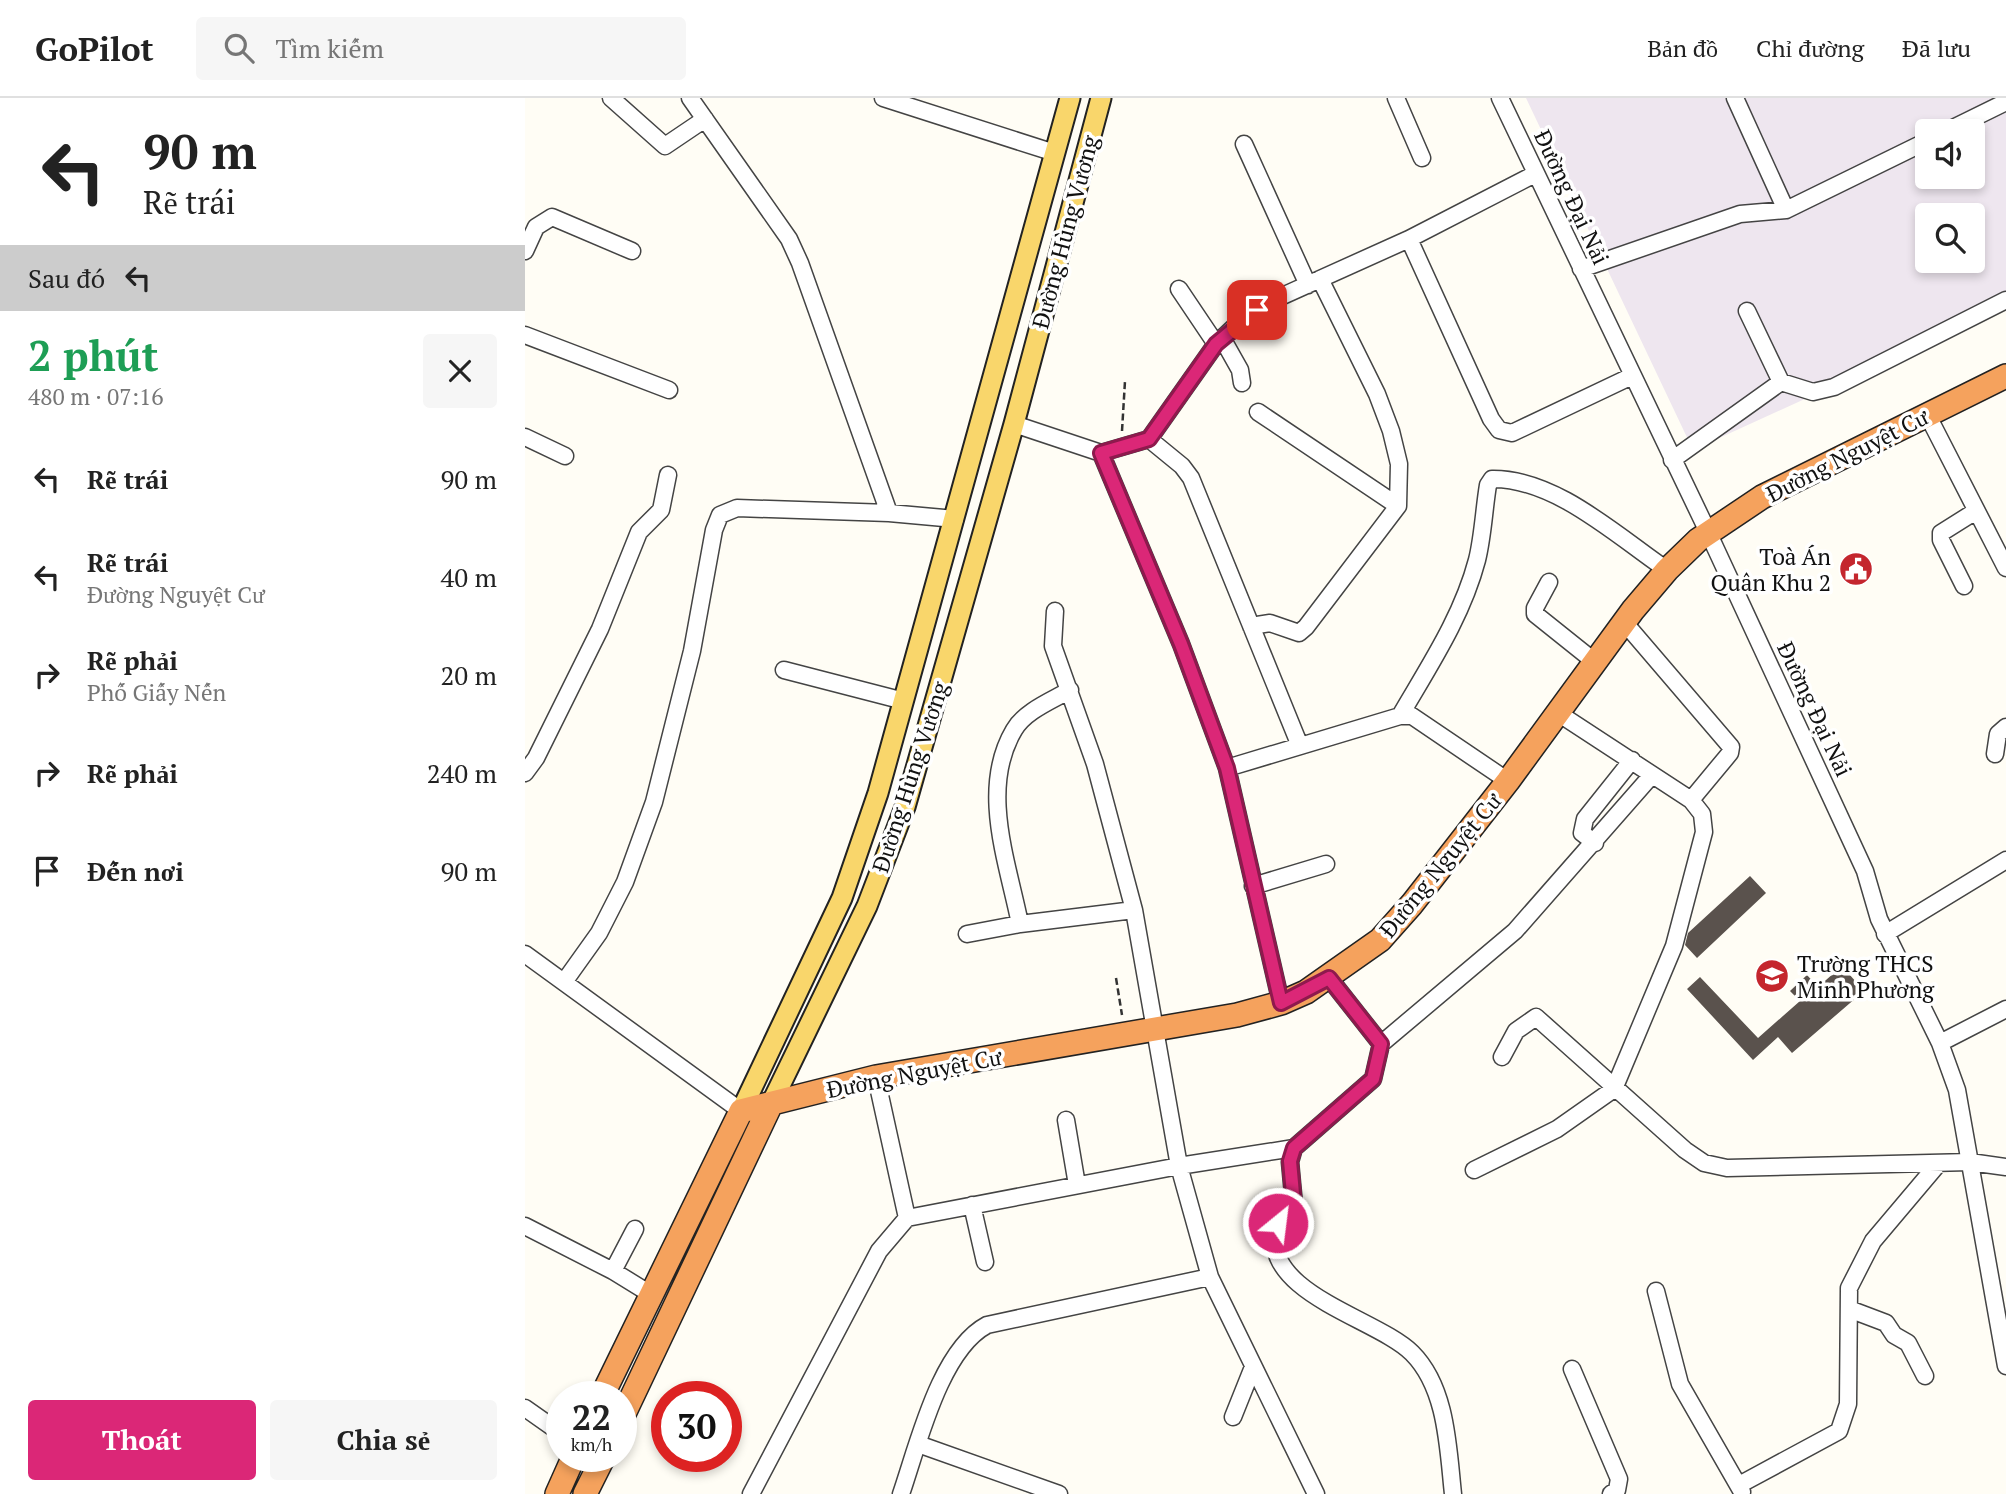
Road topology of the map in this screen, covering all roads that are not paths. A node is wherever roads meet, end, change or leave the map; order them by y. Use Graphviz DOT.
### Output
graph roads {
  1 [pos="611,98"];
  2 [pos="690,98"];
  3 [pos="1070,98"];
  4 [pos="1101,98"];
  5 [pos="1396,98"];
  6 [pos="1500,98"];
  7 [pos="1735,98"];
  8 [pos="892,99"];
  9 [pos="2006,102"];
  10 [pos="705,119"];
  11 [pos="1971,119"];
  12 [pos="1244,144"];
  13 [pos="1915,147"];
  14 [pos="1055,153"];
  15 [pos="1422,158"];
  16 [pos="1535,174"];
  17 [pos="1786,210"];
  18 [pos="1409,239"];
  19 [pos="525,251"];
  20 [pos="632,251"];
  21 [pos="1581,269"];
  22 [pos="1314,282"];
  23 [pos="1179,289"];
  24 [pos="2006,300"];
  25 [pos="1747,311"];
  26 [pos="525,335"];
  27 [pos="1219,341"];
  28 [pos="1632,376"];
  29 [pos="2006,376"];
  30 [pos="1781,382"];
  31 [pos="1242,383"];
  32 [pos="669,390"];
  33 [pos="991,390"];
  34 [pos="1020,399"];
  35 [pos="1258,412"];
  36 [pos="1927,414"];
  37 [pos="1014,424"];
  38 [pos="525,437"];
  39 [pos="1149,439"];
  40 [pos="1101,453"];
  41 [pos="565,456"];
  42 [pos="1672,460"];
  43 [pos="668,475"];
  44 [pos="1398,506"];
  45 [pos="1976,510"];
  46 [pos="889,513"];
  47 [pos="955,519"];
  48 [pos="1708,532"];
  49 [pos="2006,568"];
  50 [pos="1667,569"];
  51 [pos="1549,582"];
  52 [pos="1965,586"];
  53 [pos="1055,611"];
  54 [pos="1624,622"];
  55 [pos="1251,626"];
  56 [pos="1595,662"];
  57 [pos="784,670"];
  58 [pos="1070,690"];
  59 [pos="904,701"];
  60 [pos="1558,713"];
  61 [pos="1400,716"];
  62 [pos="2006,727"];
  63 [pos="1300,746"];
  64 [pos="530,754"];
  65 [pos="1995,754"];
  66 [pos="1632,760"];
  67 [pos="1227,768"];
  68 [pos="525,773"];
  69 [pos="1652,775"];
  70 [pos="1508,781"];
  71 [pos="1691,800"];
  72 [pos="1595,844"];
  73 [pos="2006,860"];
  74 [pos="1326,864"];
  75 [pos="1253,886"];
  76 [pos="1134,910"];
  77 [pos="1020,924"];
  78 [pos="967,934"];
  79 [pos="1885,934"];
  80 [pos="525,954"];
  81 [pos="1329,978"];
  82 [pos="564,982"];
  83 [pos="1281,1003"];
  84 [pos="2006,1009"];
  85 [pos="1156,1030"];
  86 [pos="1940,1042"];
  87 [pos="1381,1044"];
  88 [pos="1501,1056"];
  89 [pos="876,1077"];
  90 [pos="1614,1089"];
  91 [pos="771,1104"];
  92 [pos="741,1111"];
  93 [pos="1066,1120"];
  94 [pos="1294,1148"];
  95 [pos="1970,1162"];
  96 [pos="1938,1164"];
  97 [pos="1179,1166"];
  98 [pos="2006,1167"];
  99 [pos="1474,1170"];
  100 [pos="1077,1185"];
  101 [pos="972,1205"];
  102 [pos="907,1218"];
  103 [pos="525,1226"];
  104 [pos="635,1229"];
  105 [pos="985,1262"];
  106 [pos="613,1271"];
  107 [pos="1210,1277"];
  108 [pos="1656,1291"];
  109 [pos="652,1295"];
  110 [pos="1849,1309"];
  111 [pos="2006,1366"];
  112 [pos="1253,1367"];
  113 [pos="1572,1369"];
  114 [pos="1925,1376"];
  115 [pos="609,1381"];
  116 [pos="637,1386"];
  117 [pos="525,1408"];
  118 [pos="1233,1417"];
  119 [pos="546,1423"];
  120 [pos="918,1444"];
  121 [pos="567,1472"];
  122 [pos="596,1472"];
  123 [pos="1741,1489"];
  124 [pos="557,1494"];
  125 [pos="586,1494"];
  126 [pos="751,1494"];
  127 [pos="901,1494"];
  128 [pos="1059,1494"];
  129 [pos="1316,1494"];
  130 [pos="1453,1494"];
  131 [pos="1611,1494"];
  1 -- 10 [label="street"];
  2 -- 10 [label="street"];
  3 -- 14 [label="main road, Đường Hùng Vương"];
  4 -- 34 [label="main road, Đường Hùng Vương"];
  5 -- 15 [label="street"];
  6 -- 16 [label="street, Đường Đại Nải"];
  7 -- 17 [label="street"];
  8 -- 14 [label="street"];
  9 -- 11 [label="street"];
  10 -- 46 [label="street"];
  12 -- 22 [label="street"];
  13 -- 17 [label="street"];
  14 -- 33 [label="main road, Đường Hùng Vương"];
  16 -- 18 [label="street"];
  16 -- 21 [label="street, Đường Đại Nải"];
  17 -- 21 [label="street"];
  18 -- 22 [label="street"];
  18 -- 28 [label="street"];
  19 -- 20 [label="street"];
  21 -- 28 [label="street, Đường Đại Nải"];
  22 -- 27 [label="street"];
  22 -- 44 [label="street"];
  23 -- 27 [label="street"];
  24 -- 30 [label="street"];
  25 -- 30 [label="street"];
  26 -- 32 [label="street"];
  27 -- 31 [label="street"];
  27 -- 39 [label="street"];
  28 -- 42 [label="street, Đường Đại Nải"];
  29 -- 36 [label="highway, Đường Nguyệt Cư"];
  30 -- 42 [label="street"];
  33 -- 34 [label="main road"];
  33 -- 47 [label="main road, Đường Hùng Vương"];
  34 -- 37 [label="main road, Đường Hùng Vương"];
  35 -- 44 [label="street"];
  36 -- 45 [label="street"];
  36 -- 48 [label="highway, Đường Nguyệt Cư"];
  37 -- 40 [label="street"];
  37 -- 91 [label="main road, Đường Hùng Vương"];
  38 -- 41 [label="street"];
  39 -- 40 [label="street"];
  39 -- 55 [label="street"];
  40 -- 67 [label="street"];
  42 -- 48 [label="street, Đường Đại Nải"];
  43 -- 64 [label="street"];
  44 -- 55 [label="street"];
  45 -- 49 [label="street"];
  45 -- 52 [label="street"];
  46 -- 47 [label="street"];
  46 -- 82 [label="street"];
  47 -- 59 [label="main road, Đường Hùng Vương"];
  48 -- 50 [label="highway, Đường Nguyệt Cư"];
  48 -- 79 [label="street, Đường Đại Nải"];
  50 -- 54 [label="highway, Đường Nguyệt Cư"];
  50 -- 61 [label="street"];
  51 -- 56 [label="street"];
  53 -- 58 [label="street"];
  54 -- 56 [label="highway, Đường Nguyệt Cư"];
  54 -- 71 [label="street"];
  55 -- 63 [label="street"];
  56 -- 60 [label="highway, Đường Nguyệt Cư"];
  57 -- 59 [label="street"];
  58 -- 76 [label="street"];
  58 -- 77 [label="street"];
  59 -- 92 [label="main road, Đường Hùng Vương"];
  60 -- 66 [label="street"];
  60 -- 70 [label="highway, Đường Nguyệt Cư"];
  61 -- 63 [label="street"];
  61 -- 70 [label="street"];
  62 -- 65 [label="street"];
  63 -- 67 [label="street"];
  64 -- 68 [label="street"];
  66 -- 69 [label="street"];
  66 -- 72 [label="street"];
  67 -- 75 [label="street"];
  69 -- 71 [label="street"];
  69 -- 72 [label="street"];
  70 -- 81 [label="highway, Đường Nguyệt Cư"];
  71 -- 90 [label="street"];
  72 -- 87 [label="street"];
  73 -- 79 [label="street"];
  74 -- 75 [label="street"];
  75 -- 83 [label="street"];
  76 -- 77 [label="street"];
  76 -- 85 [label="street"];
  77 -- 78 [label="street"];
  79 -- 86 [label="street, Đường Đại Nải"];
  80 -- 82 [label="street"];
  81 -- 83 [label="highway, Đường Nguyệt Cư"];
  81 -- 87 [label="street"];
  82 -- 92 [label="street"];
  83 -- 85 [label="highway, Đường Nguyệt Cư"];
  84 -- 86 [label="street"];
  85 -- 89 [label="highway, Đường Nguyệt Cư"];
  85 -- 97 [label="street"];
  86 -- 95 [label="street, Đường Đại Nải"];
  87 -- 94 [label="street"];
  88 -- 90 [label="street"];
  89 -- 91 [label="highway, Đường Nguyệt Cư"];
  89 -- 102 [label="street"];
  90 -- 96 [label="street"];
  90 -- 99 [label="street"];
  91 -- 92 [label="highway, Đường Nguyệt Cư"];
  91 -- 116 [label="highway, Đường Hùng Vương"];
  92 -- 109 [label="highway, Đường Hùng Vương"];
  93 -- 100 [label="street"];
  94 -- 97 [label="street"];
  94 -- 130 [label="street"];
  95 -- 96 [label="street"];
  95 -- 98 [label="street"];
  95 -- 111 [label="street, Đường Đại Nải"];
  96 -- 110 [label="street"];
  97 -- 100 [label="street"];
  97 -- 107 [label="street"];
  100 -- 101 [label="street"];
  101 -- 102 [label="street"];
  101 -- 105 [label="street"];
  102 -- 126 [label="street"];
  103 -- 106 [label="street"];
  104 -- 106 [label="street"];
  106 -- 109 [label="street"];
  107 -- 112 [label="street"];
  107 -- 120 [label="street"];
  108 -- 123 [label="street"];
  109 -- 115 [label="highway, Đường Hùng Vương"];
  110 -- 114 [label="street"];
  110 -- 123 [label="street"];
  112 -- 118 [label="street"];
  112 -- 129 [label="street"];
  113 -- 131 [label="street"];
  117 -- 119 [label="street"];
  120 -- 127 [label="street"];
  120 -- 128 [label="street"];
  121 -- 124 [label="highway"];
  122 -- 125 [label="highway"];
}
